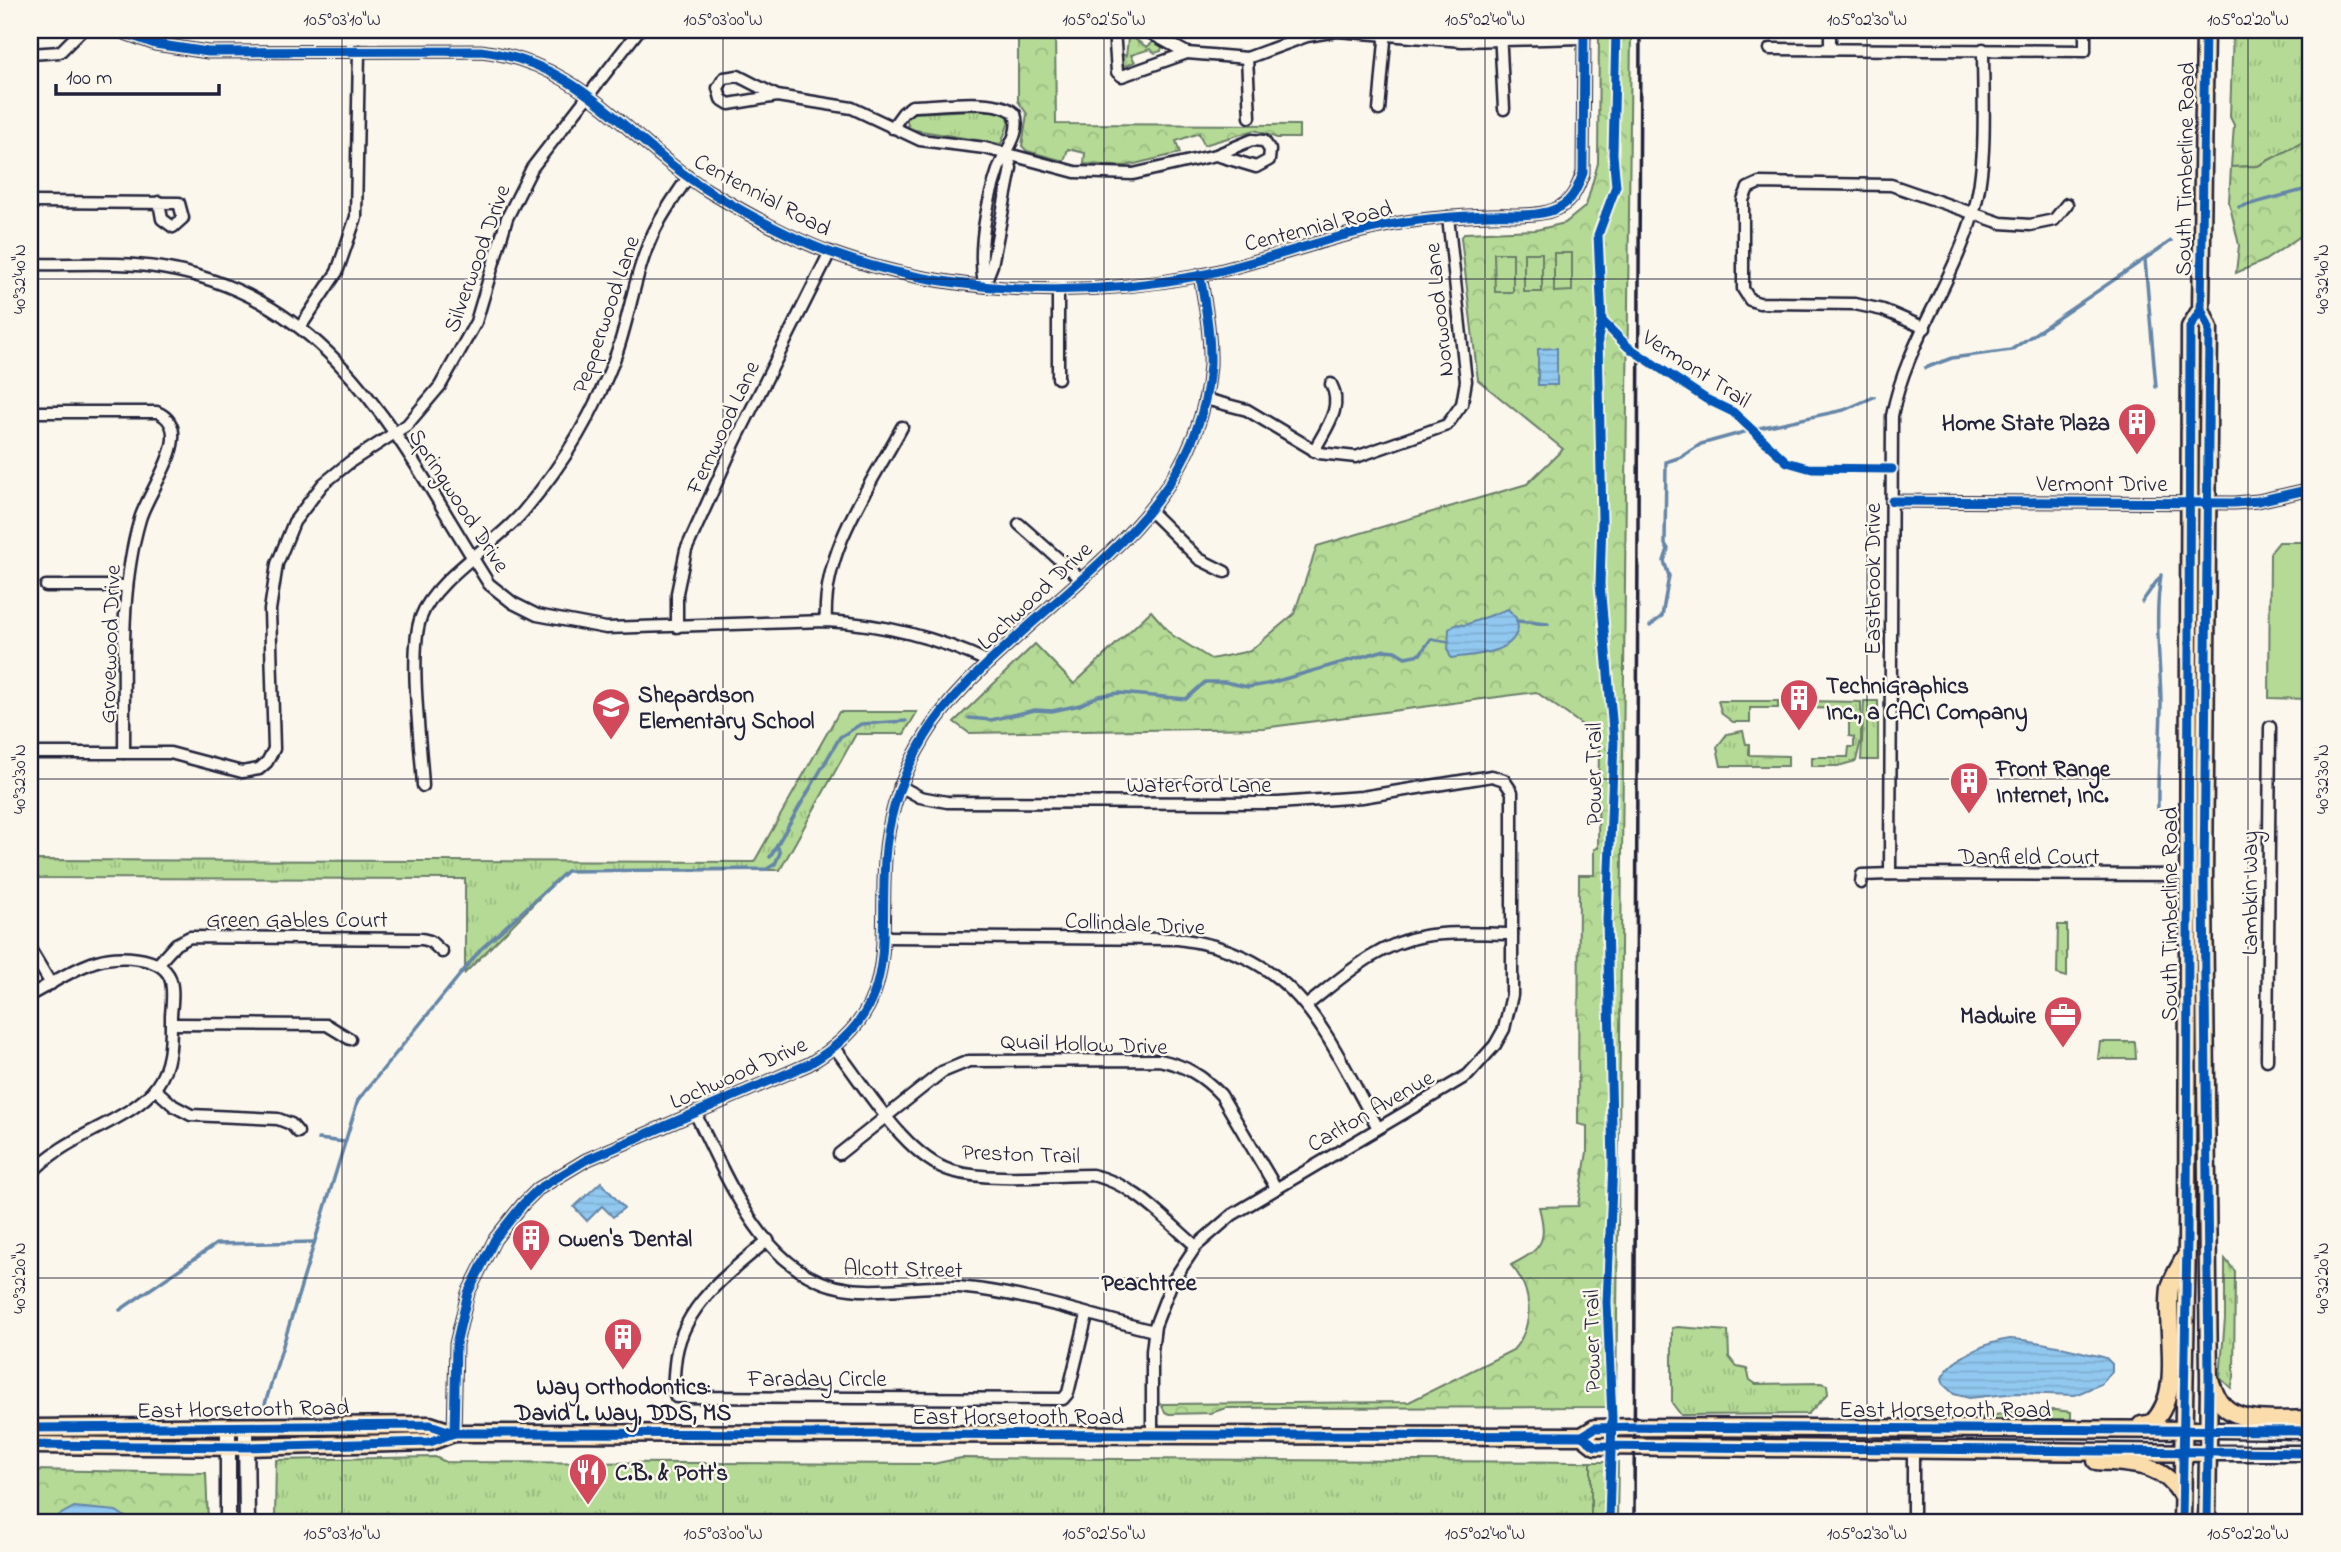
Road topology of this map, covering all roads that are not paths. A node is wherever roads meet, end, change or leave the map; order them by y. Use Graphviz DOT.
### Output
graph roads {
  1 [pos="82,30"];
  2 [pos="116,30"];
  3 [pos="639,30"];
  4 [pos="1114,30"];
  5 [pos="1145,30"];
  6 [pos="1288,30"];
  7 [pos="1830,30"];
  8 [pos="2085,30"];
  9 [pos="2205,30"];
  10 [pos="1383,33"];
  11 [pos="136,34"];
  12 [pos="1584,34"];
  13 [pos="1500,35"];
  14 [pos="1294,42"];
  15 [pos="1770,49"];
  16 [pos="1830,49"];
  17 [pos="1983,49"];
  18 [pos="359,51"];
  19 [pos="1187,53"];
  20 [pos="30,54"];
  21 [pos="1247,58"];
  22 [pos="588,94"];
  23 [pos="777,96"];
  24 [pos="1504,109"];
  25 [pos="1379,110"];
  26 [pos="1250,117"];
  27 [pos="892,128"];
  28 [pos="1008,155"];
  29 [pos="1216,155"];
  30 [pos="688,177"];
  31 [pos="30,202"];
  32 [pos="159,202"];
  33 [pos="2067,204"];
  34 [pos="1974,213"];
  35 [pos="1448,217"];
  36 [pos="830,252"];
  37 [pos="30,264"];
  38 [pos="1200,275"];
  39 [pos="984,285"];
  40 [pos="1058,290"];
  41 [pos="2201,309"];
  42 [pos="301,326"];
  43 [pos="1925,328"];
  44 [pos="1058,378"];
  45 [pos="1331,384"];
  46 [pos="1205,399"];
  47 [pos="30,411"];
  48 [pos="902,427"];
  49 [pos="394,435"];
  50 [pos="1314,451"];
  51 [pos="2311,489"];
  52 [pos="1892,501"];
  53 [pos="2189,502"];
  54 [pos="2208,503"];
  55 [pos="1151,512"];
  56 [pos="1019,524"];
  57 [pos="473,560"];
  58 [pos="1225,572"];
  59 [pos="1080,578"];
  60 [pos="46,586"];
  61 [pos="127,586"];
  62 [pos="826,621"];
  63 [pos="677,627"];
  64 [pos="989,662"];
  65 [pos="2270,727"];
  66 [pos="30,753"];
  67 [pos="124,753"];
  68 [pos="1498,777"];
  69 [pos="424,786"];
  70 [pos="900,786"];
  71 [pos="1890,874"];
  72 [pos="2196,875"];
  73 [pos="1861,883"];
  74 [pos="1512,934"];
  75 [pos="886,937"];
  76 [pos="30,948"];
  77 [pos="442,952"];
  78 [pos="158,964"];
  79 [pos="51,984"];
  80 [pos="30,995"];
  81 [pos="1307,1005"];
  82 [pos="171,1024"];
  83 [pos="350,1039"];
  84 [pos="834,1047"];
  85 [pos="2267,1060"];
  86 [pos="155,1089"];
  87 [pos="695,1113"];
  88 [pos="887,1115"];
  89 [pos="1377,1126"];
  90 [pos="298,1132"];
  91 [pos="839,1154"];
  92 [pos="30,1175"];
  93 [pos="1276,1188"];
  94 [pos="768,1240"];
  95 [pos="1196,1246"];
  96 [pos="2187,1253"];
  97 [pos="1087,1315"];
  98 [pos="1154,1331"];
  99 [pos="2209,1380"];
  100 [pos="2311,1419"];
  101 [pos="30,1428"];
  102 [pos="2129,1428"];
  103 [pos="228,1429"];
  104 [pos="246,1429"];
  105 [pos="2182,1429"];
  106 [pos="2209,1430"];
  107 [pos="2311,1432"];
  108 [pos="454,1433"];
  109 [pos="1152,1435"];
  110 [pos="1582,1436"];
  111 [pos="30,1445"];
  112 [pos="228,1447"];
  113 [pos="247,1447"];
  114 [pos="1913,1450"];
  115 [pos="2011,1452"];
  116 [pos="2182,1453"];
  117 [pos="2210,1453"];
  118 [pos="2311,1453"];
  119 [pos="2182,1496"];
  120 [pos="228,1522"];
  121 [pos="247,1522"];
  122 [pos="1913,1522"];
  123 [pos="2182,1522"];
  124 [pos="2207,1522"];
  1 -- 20 [label="street"];
  2 -- 11 [label="street, Centennial Road"];
  3 -- 22 [label="street, Silverwood Drive"];
  4 -- 19 [label="street"];
  5 -- 19 [label="street"];
  6 -- 14 [label="street"];
  7 -- 16 [label="street"];
  8 -- 17 [label="street"];
  9 -- 41 [label="main road, South Timberline Road"];
  10 -- 13 [label="street"];
  10 -- 14 [label="street"];
  10 -- 25 [label="street"];
  11 -- 18 [label="street, Centennial Road"];
  12 -- 13 [label="street"];
  12 -- 35 [label="street, Centennial Road"];
  13 -- 24 [label="street"];
  14 -- 21 [label="street"];
  15 -- 16 [label="street"];
  16 -- 17 [label="street"];
  17 -- 34 [label="street, Eastbrook Drive"];
  18 -- 22 [label="street, Centennial Road"];
  18 -- 42 [label="street"];
  19 -- 21 [label="street"];
  21 -- 26 [label="street"];
  22 -- 30 [label="street, Centennial Road"];
  22 -- 49 [label="street, Silverwood Drive"];
  23 -- 23 [label="street"];
  23 -- 27 [label="street"];
  27 -- 28 [label="street"];
  27 -- 28 [label="street"];
  28 -- 29 [label="street"];
  28 -- 39 [label="street"];
  29 -- 29 [label="street"];
  30 -- 36 [label="street, Centennial Road"];
  30 -- 57 [label="street, Pepperwood Lane"];
  31 -- 32 [label="street"];
  33 -- 34 [label="street"];
  34 -- 43 [label="street, Eastbrook Drive"];
  34 -- 43 [label="street"];
  35 -- 38 [label="street, Centennial Road"];
  35 -- 50 [label="street, Norwood Lane"];
  36 -- 39 [label="street, Centennial Road"];
  36 -- 63 [label="street, Fernwood Lane"];
  37 -- 42 [label="street, Springwood Drive"];
  38 -- 40 [label="street, Centennial Road"];
  38 -- 46 [label="street, Lochwood Drive"];
  39 -- 40 [label="street, Centennial Road"];
  40 -- 44 [label="street"];
  41 -- 53 [label="main road, South Timberline Road"];
  41 -- 54 [label="main road, South Timberline Road"];
  42 -- 49 [label="street, Springwood Drive"];
  43 -- 52 [label="street, Eastbrook Drive"];
  45 -- 50 [label="street"];
  46 -- 50 [label="street, Norwood Lane"];
  46 -- 55 [label="street, Lochwood Drive"];
  47 -- 61 [label="street, Grovewood Drive"];
  48 -- 62 [label="street"];
  49 -- 57 [label="street, Springwood Drive"];
  49 -- 67 [label="street, Silverwood Drive"];
  51 -- 54 [label="street, Vermont Drive"];
  52 -- 53 [label="street, Vermont Drive"];
  52 -- 71 [label="street, Eastbrook Drive"];
  53 -- 54 [label="street, Vermont Drive"];
  53 -- 72 [label="main road, South Timberline Road"];
  54 -- 72 [label="main road, South Timberline Road"];
  55 -- 58 [label="street"];
  55 -- 59 [label="street, Lochwood Drive"];
  56 -- 59 [label="street"];
  57 -- 63 [label="street, Springwood Drive"];
  57 -- 69 [label="street, Pepperwood Lane"];
  59 -- 64 [label="street, Lochwood Drive"];
  60 -- 61 [label="street"];
  61 -- 67 [label="street, Grovewood Drive"];
  62 -- 63 [label="street, Springwood Drive"];
  62 -- 64 [label="street, Springwood Drive"];
  64 -- 70 [label="street, Lochwood Drive"];
  65 -- 85 [label="street, Lambkin Way"];
  66 -- 67 [label="street"];
  68 -- 70 [label="street, Waterford Lane"];
  68 -- 74 [label="street, Carlton Avenue"];
  70 -- 75 [label="street, Lochwood Drive"];
  71 -- 72 [label="street, Danfield Court"];
  71 -- 73 [label="street, Danfield Court"];
  72 -- 96 [label="main road, South Timberline Road"];
  72 -- 99 [label="main road, South Timberline Road"];
  74 -- 81 [label="street"];
  74 -- 89 [label="street, Carlton Avenue"];
  75 -- 81 [label="street, Collindale Drive"];
  75 -- 84 [label="street, Lochwood Drive"];
  76 -- 79 [label="street"];
  77 -- 78 [label="street, Green Gables Court"];
  78 -- 79 [label="street"];
  78 -- 82 [label="street"];
  79 -- 80 [label="street"];
  81 -- 89 [label="street, Collindale Drive"];
  82 -- 83 [label="street"];
  82 -- 86 [label="street"];
  84 -- 87 [label="street, Lochwood Drive"];
  84 -- 88 [label="street, Preston Trail"];
  86 -- 90 [label="street"];
  86 -- 92 [label="street"];
  87 -- 94 [label="street, Alcott Street"];
  87 -- 108 [label="street, Lochwood Drive"];
  88 -- 91 [label="street, Quail Hollow Drive"];
  88 -- 93 [label="street, Quail Hollow Drive"];
  88 -- 95 [label="street, Preston Trail"];
  89 -- 93 [label="street, Carlton Avenue"];
  93 -- 95 [label="street, Carlton Avenue"];
  94 -- 97 [label="street, Alcott Street"];
  94 -- 97 [label="street, Faraday Circle"];
  95 -- 98 [label="street, Carlton Avenue"];
  96 -- 102 [label="main road"];
  96 -- 105 [label="main road, South Timberline Road"];
  97 -- 98 [label="street, Alcott Street"];
  98 -- 109 [label="street, Carlton Avenue"];
  99 -- 100 [label="main road"];
  99 -- 106 [label="main road, South Timberline Road"];
  101 -- 103 [label="main road, East Horsetooth Road"];
  102 -- 105 [label="main road, East Horsetooth Road"];
  102 -- 110 [label="main road, East Horsetooth Road"];
  103 -- 104 [label="main road, East Horsetooth Road"];
  103 -- 112 [label="main road"];
  104 -- 108 [label="main road, East Horsetooth Road"];
  104 -- 113 [label="main road"];
  105 -- 106 [label="main road, East Horsetooth Road"];
  105 -- 116 [label="main road, South Timberline Road"];
  106 -- 107 [label="main road, East Horsetooth Road"];
  106 -- 117 [label="main road, South Timberline Road"];
  108 -- 109 [label="main road, East Horsetooth Road"];
  108 -- 113 [label="main road, East Horsetooth Road"];
  109 -- 110 [label="main road, East Horsetooth Road"];
  110 -- 114 [label="main road, East Horsetooth Road"];
  111 -- 112 [label="main road, East Horsetooth Road"];
  112 -- 113 [label="main road, East Horsetooth Road"];
  112 -- 120 [label="main road"];
  113 -- 121 [label="main road"];
  114 -- 115 [label="main road, East Horsetooth Road"];
  114 -- 122 [label="street"];
  115 -- 116 [label="main road, East Horsetooth Road"];
  115 -- 119 [label="main road"];
  116 -- 117 [label="main road, East Horsetooth Road"];
  116 -- 119 [label="main road, South Timberline Road"];
  117 -- 118 [label="main road, East Horsetooth Road"];
  117 -- 124 [label="main road, South Timberline Road"];
  119 -- 123 [label="main road, South Timberline Road"];
}
